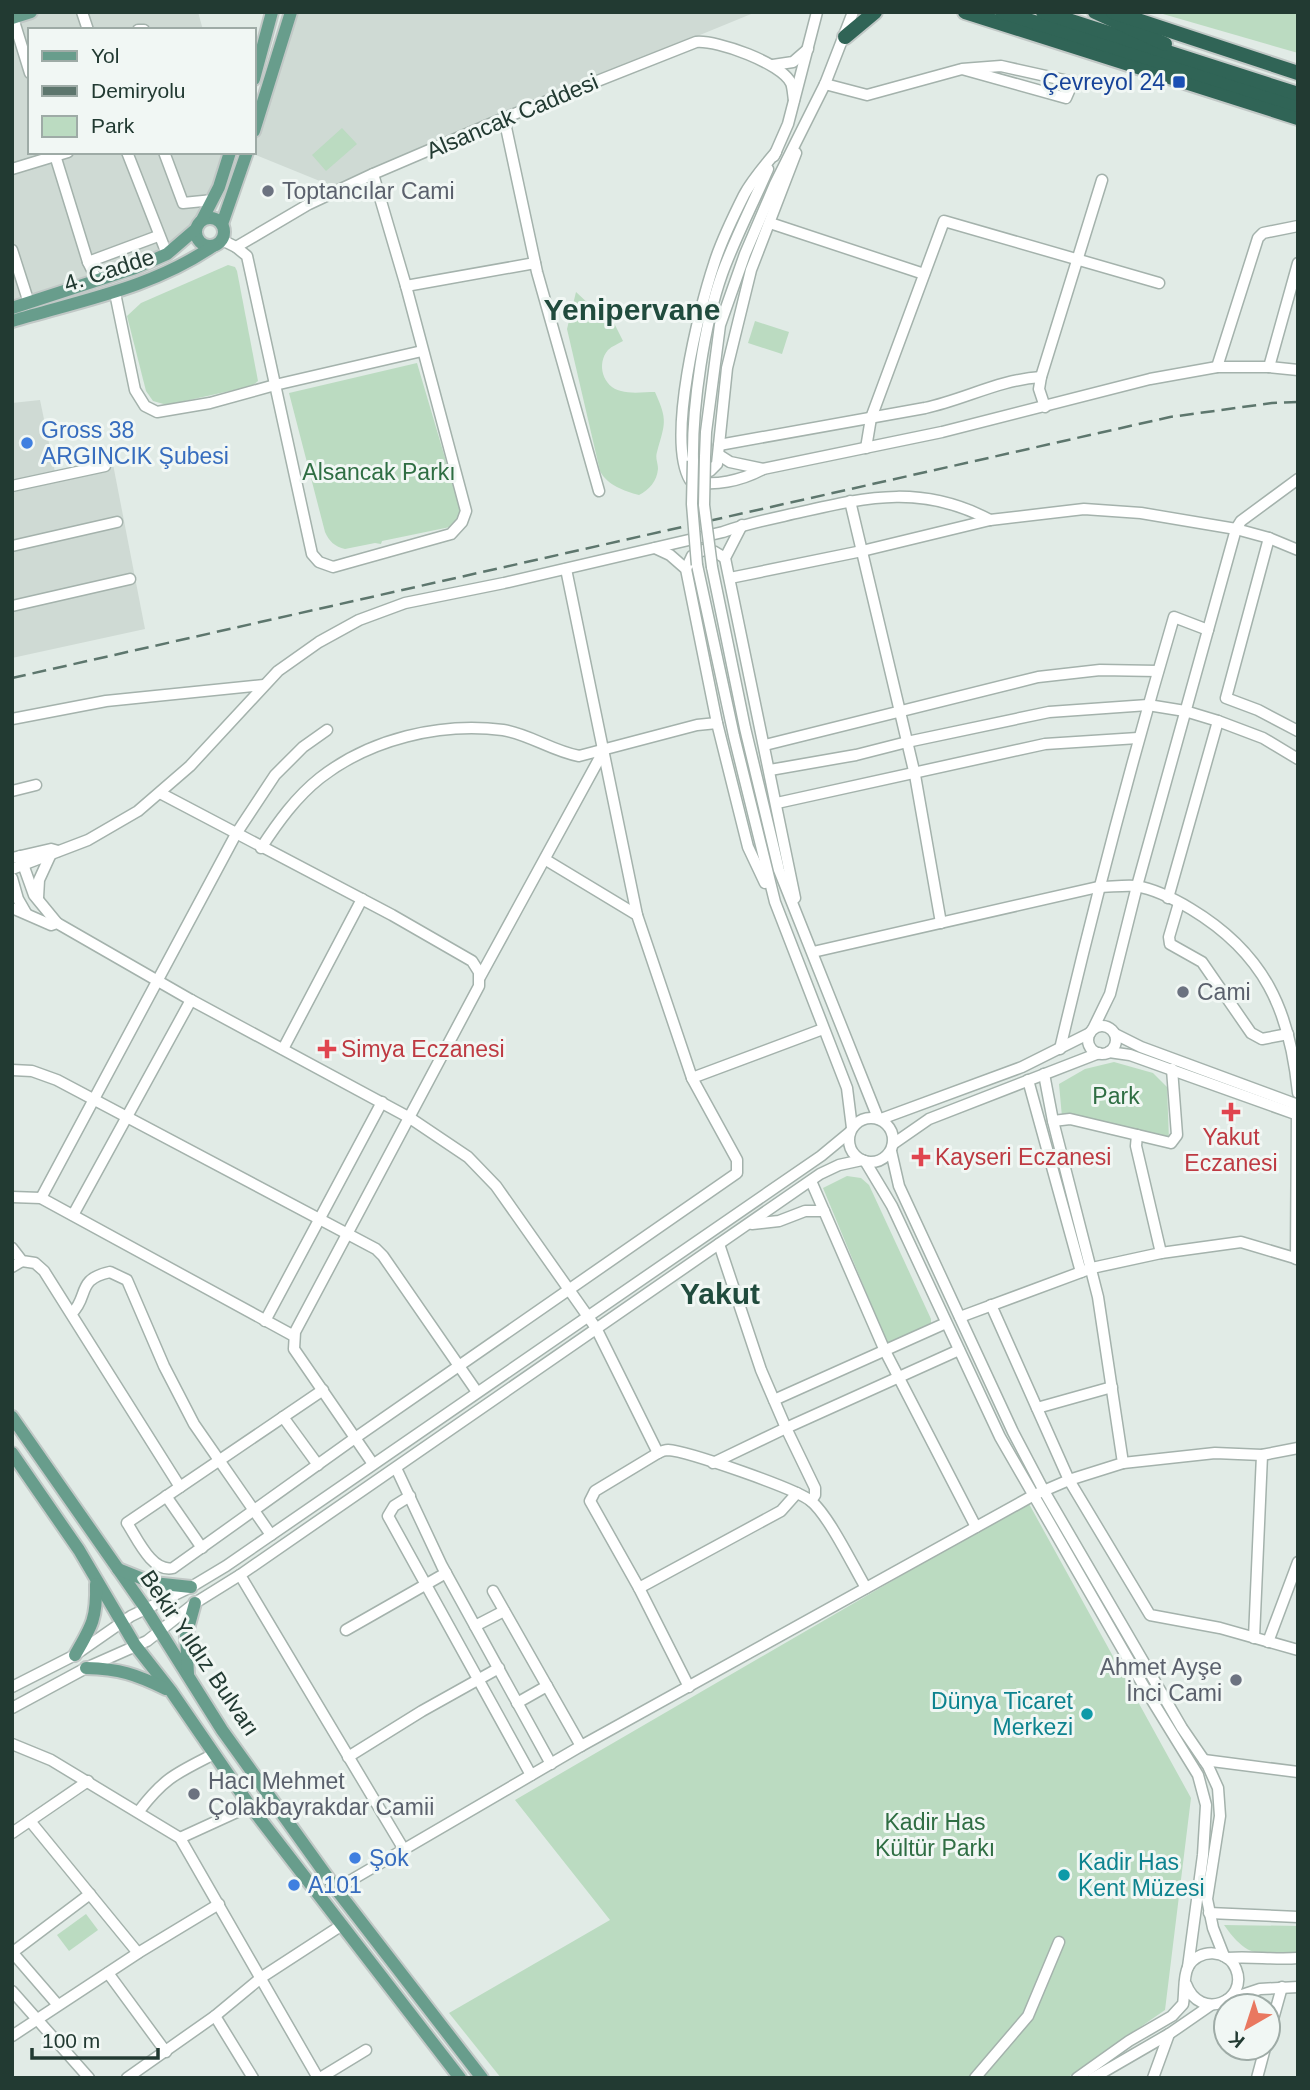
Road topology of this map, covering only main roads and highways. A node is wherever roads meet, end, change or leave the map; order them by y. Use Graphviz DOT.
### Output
graph roads {
  1 [pos="31,12"];
  2 [pos="272,12"];
  3 [pos="291,12"];
  4 [pos="875,12"];
  5 [pos="965,12"];
  6 [pos="1002,12"];
  7 [pos="1043,12"];
  8 [pos="1095,12"];
  9 [pos="1113,12"];
  10 [pos="12,18"];
  11 [pos="845,37"];
  12 [pos="256,71"];
  13 [pos="1147,71"];
  14 [pos="1227,71"];
  15 [pos="1298,73"];
  16 [pos="1208,77"];
  17 [pos="1257,92"];
  18 [pos="1298,94"];
  19 [pos="1298,105"];
  20 [pos="1298,116"];
  21 [pos="256,125"];
  22 [pos="229,154"];
  23 [pos="246,154"];
  24 [pos="199,224"];
  25 [pos="222,224"];
  26 [pos="218,243"];
  27 [pos="12,308"];
  28 [pos="12,321"];
  29 [pos="12,1417"];
  30 [pos="12,1452"];
  31 [pos="118,1569"];
  32 [pos="96,1580"];
  33 [pos="191,1587"];
  34 [pos="195,1603"];
  35 [pos="75,1654"];
  36 [pos="86,1668"];
  37 [pos="188,1675"];
  38 [pos="170,1691"];
  39 [pos="460,2078"];
  40 [pos="482,2078"];
  1 -- 10 [label="main road"];
  2 -- 12 [label="main road"];
  3 -- 21 [label="main road"];
  4 -- 11 [label="highway"];
  5 -- 13 [label="highway"];
  6 -- 16 [label="highway"];
  7 -- 14 [label="highway"];
  8 -- 14 [label="highway"];
  9 -- 15 [label="highway"];
  13 -- 16 [label="highway"];
  13 -- 20 [label="highway"];
  14 -- 18 [label="highway"];
  16 -- 17 [label="highway"];
  17 -- 19 [label="highway"];
  17 -- 20 [label="highway"];
  22 -- 24 [label="main road, 4. Cadde"];
  23 -- 25 [label="main road"];
  24 -- 25 [label="main road"];
  24 -- 26 [label="main road"];
  24 -- 27 [label="main road, 4. Cadde"];
  25 -- 26 [label="main road"];
  26 -- 28 [label="main road, 4. Cadde"];
  29 -- 31 [label="main road, Bekir Yıldız Bulvarı"];
  30 -- 32 [label="main road, Bekir Yıldız Bulvarı"];
  31 -- 33 [label="main road"];
  31 -- 37 [label="main road, Bekir Yıldız Bulvarı"];
  32 -- 35 [label="main road"];
  32 -- 38 [label="main road, Bekir Yıldız Bulvarı"];
  34 -- 37 [label="main road"];
  36 -- 38 [label="main road"];
  37 -- 40 [label="main road, Bekir Yıldız Bulvarı"];
  38 -- 39 [label="main road, Bekir Yıldız Bulvarı"];
}
